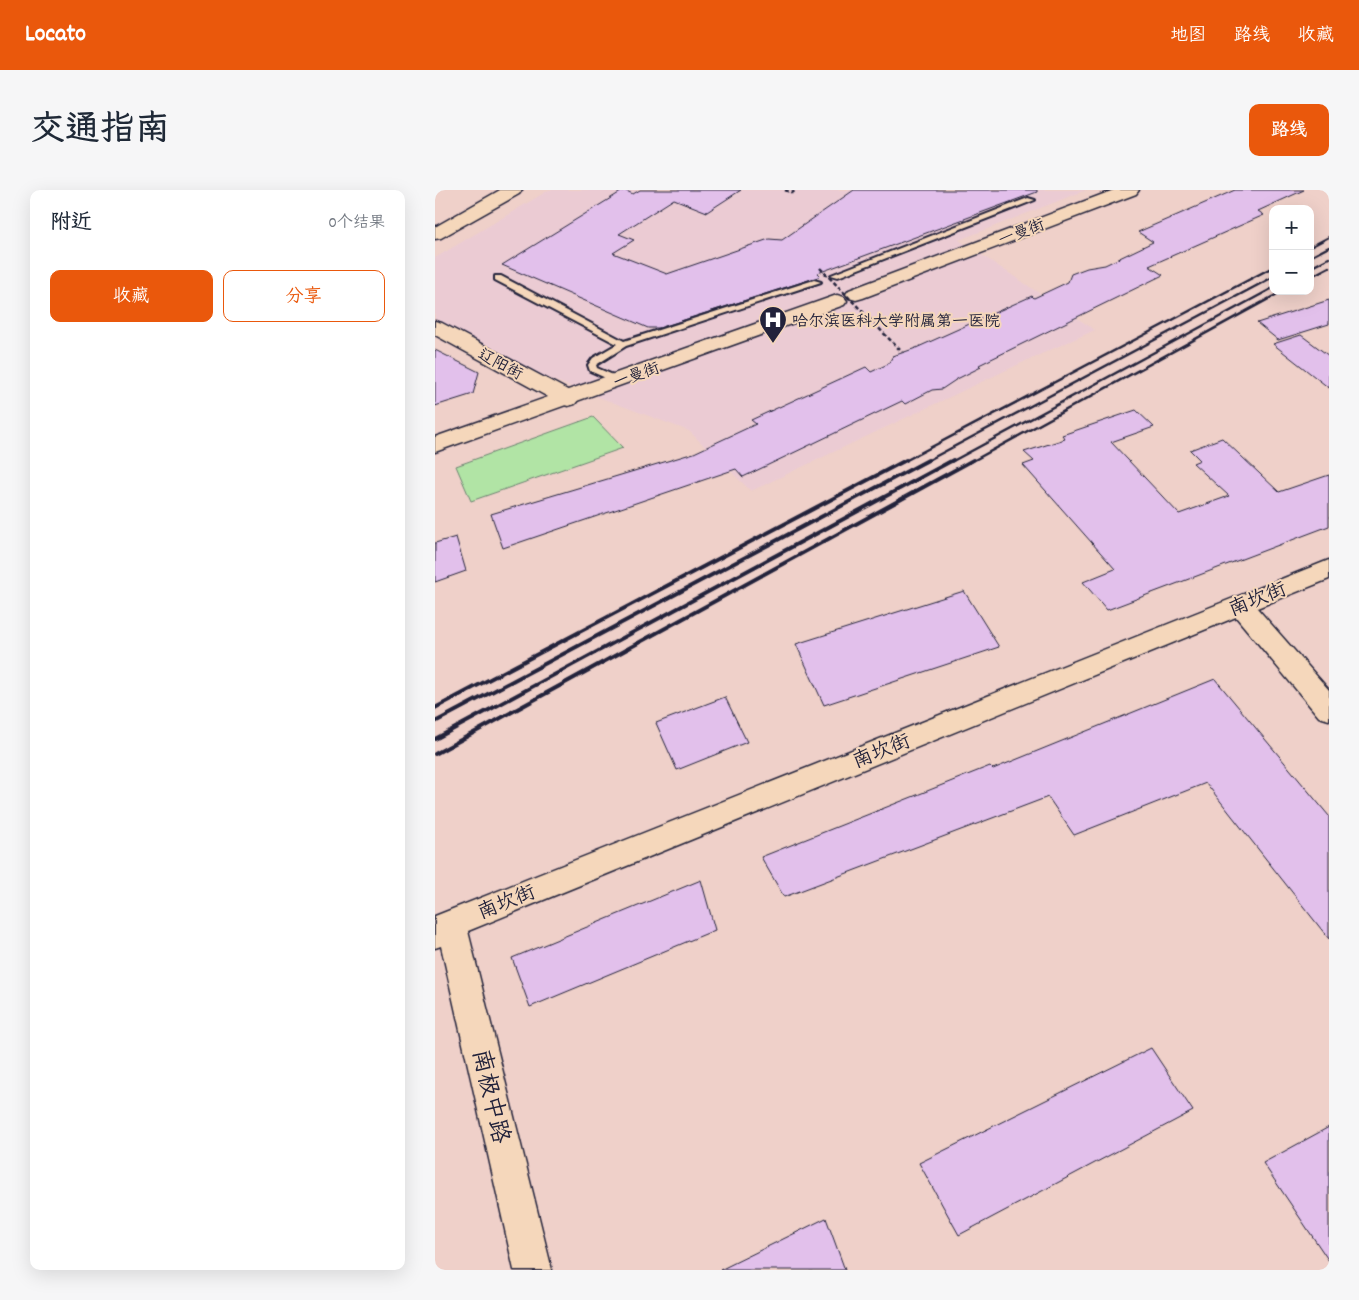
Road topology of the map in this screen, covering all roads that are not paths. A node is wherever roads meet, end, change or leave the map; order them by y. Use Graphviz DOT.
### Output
graph roads {
  1 [pos="513,190"];
  2 [pos="1130,190"];
  3 [pos="1031,200"];
  4 [pos="435,234"];
  5 [pos="835,275"];
  6 [pos="498,278"];
  7 [pos="817,282"];
  8 [pos="435,328"];
  9 [pos="623,344"];
  10 [pos="617,380"];
  11 [pos="567,399"];
  12 [pos="435,445"];
  13 [pos="1329,569"];
  14 [pos="1240,605"];
  15 [pos="1329,709"];
  16 [pos="443,928"];
  17 [pos="533,1270"];
  1 -- 4 [label="street"];
  2 -- 10 [label="street, 一曼街"];
  3 -- 5 [label="lane"];
  6 -- 9 [label="lane"];
  7 -- 9 [label="lane"];
  8 -- 11 [label="street, 辽阳街"];
  9 -- 10 [label="lane"];
  10 -- 11 [label="street, 一曼街"];
  11 -- 12 [label="street, 一曼街"];
  13 -- 14 [label="street, 南坎街"];
  14 -- 15 [label="street"];
  14 -- 16 [label="street, 南坎街"];
  16 -- 17 [label="street, 南极中路"];
}
